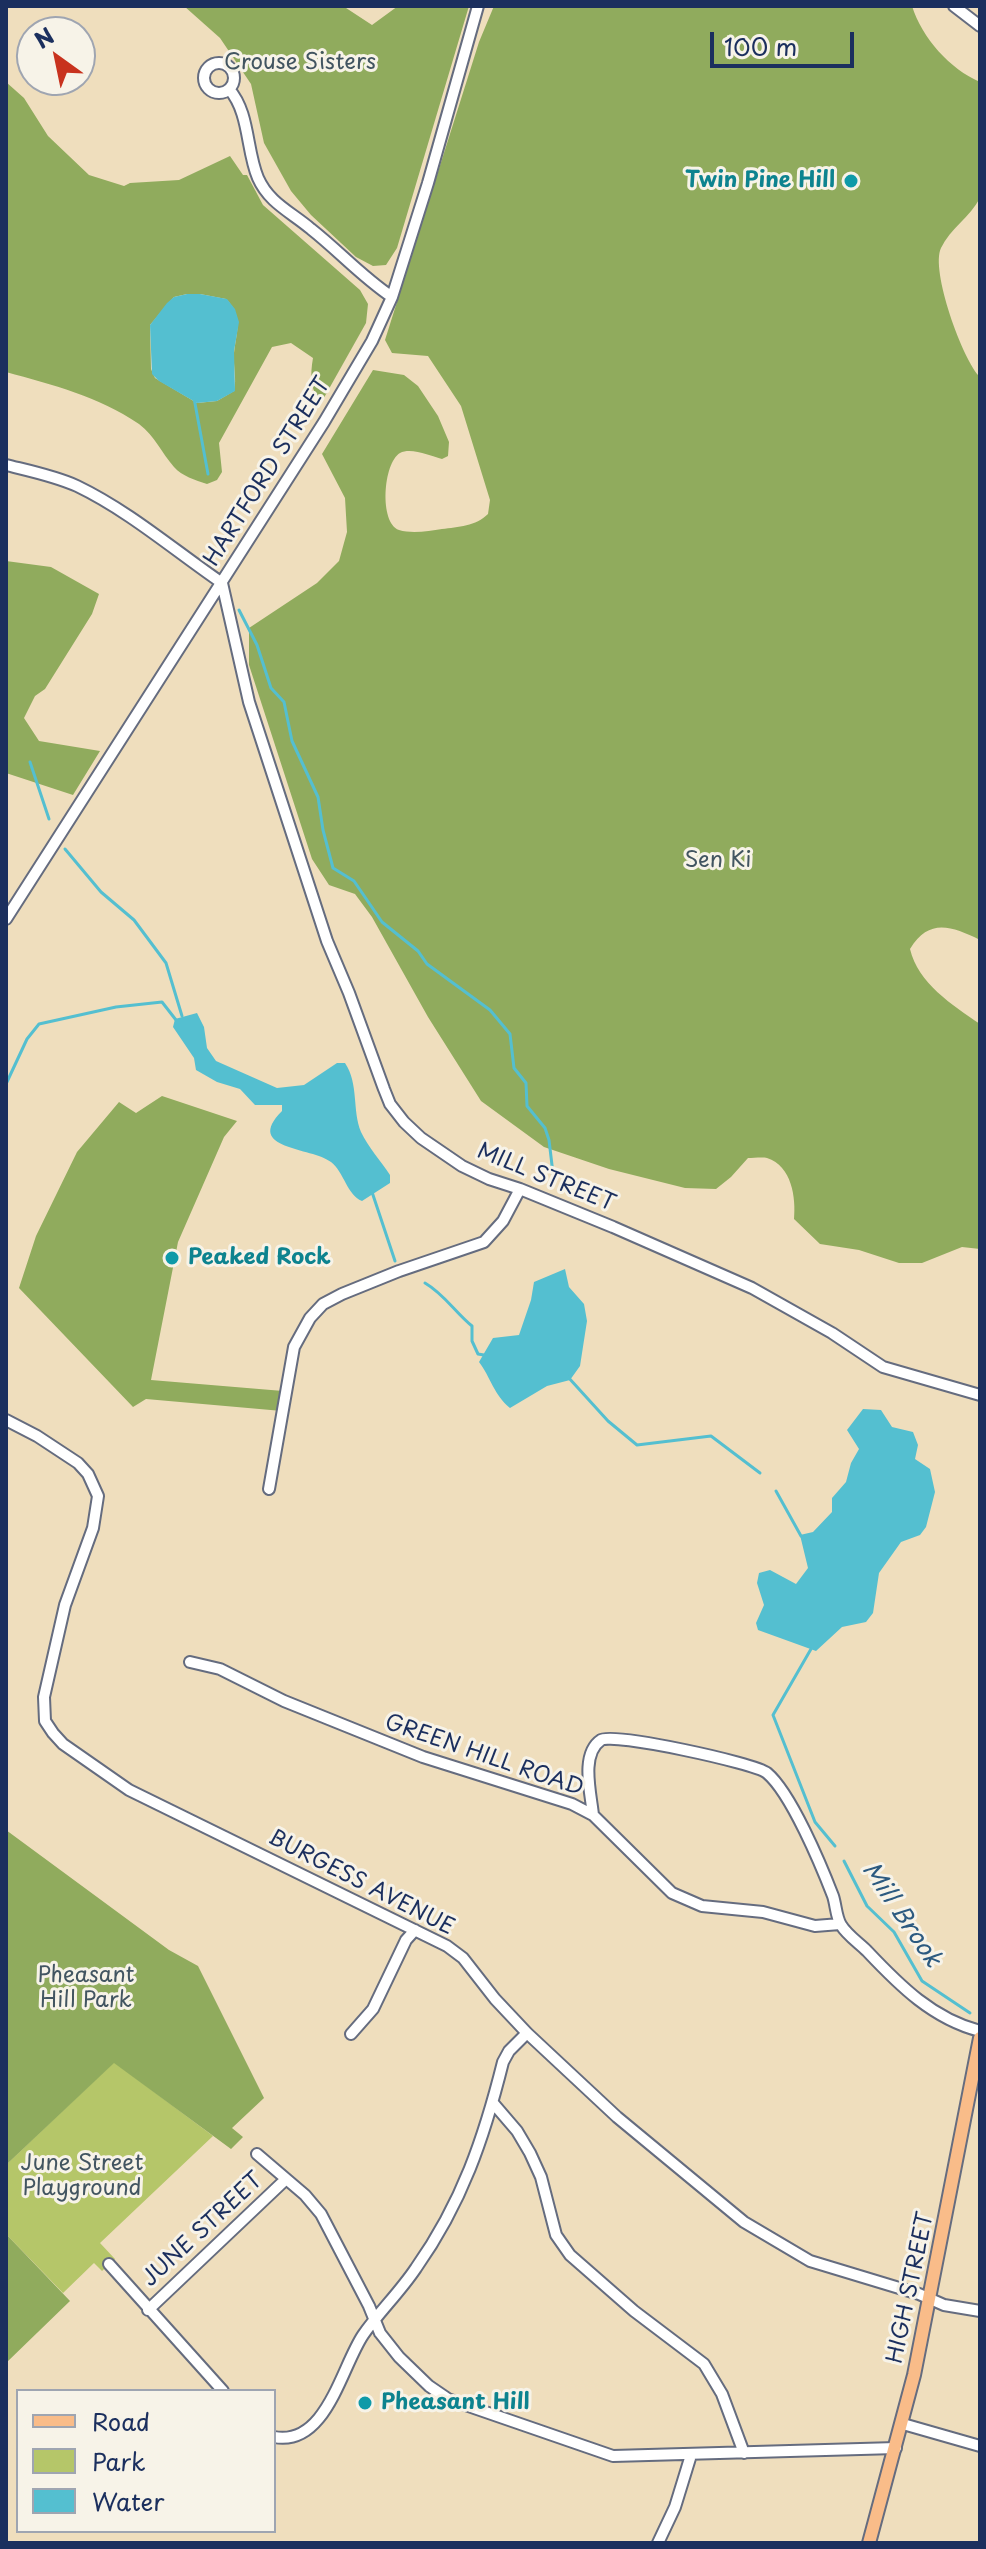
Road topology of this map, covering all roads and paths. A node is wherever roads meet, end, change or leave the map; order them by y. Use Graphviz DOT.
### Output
graph roads {
  1 [pos="478,6"];
  2 [pos="954,6"];
  3 [pos="980,26"];
  4 [pos="229,89"];
  5 [pos="392,297"];
  6 [pos="6,465"];
  7 [pos="222,583"];
  8 [pos="6,919"];
  9 [pos="520,1189"];
  10 [pos="980,1395"];
  11 [pos="6,1420"];
  12 [pos="269,1489"];
  13 [pos="190,1662"];
  14 [pos="593,1815"];
  15 [pos="840,1924"];
  16 [pos="415,1930"];
  17 [pos="980,2031"];
  18 [pos="527,2033"];
  19 [pos="351,2034"];
  20 [pos="980,2038"];
  21 [pos="493,2103"];
  22 [pos="257,2154"];
  23 [pos="285,2180"];
  24 [pos="109,2264"];
  25 [pos="930,2300"];
  26 [pos="148,2310"];
  27 [pos="980,2311"];
  28 [pos="374,2321"];
  29 [pos="221,2389"];
  30 [pos="903,2424"];
  31 [pos="276,2437"];
  32 [pos="980,2446"];
  33 [pos="896,2448"];
  34 [pos="744,2453"];
  35 [pos="691,2455"];
  36 [pos="658,2543"];
  37 [pos="869,2543"];
  1 -- 5 [label="street, HARTFORD STREET"];
  2 -- 3 [label="street"];
  4 -- 5 [label="street"];
  5 -- 7 [label="street, HARTFORD STREET"];
  6 -- 7 [label="street"];
  7 -- 8 [label="street, HARTFORD STREET"];
  7 -- 9 [label="street, MILL STREET"];
  9 -- 10 [label="street, MILL STREET"];
  9 -- 12 [label="street"];
  11 -- 16 [label="street, BURGESS AVENUE"];
  13 -- 14 [label="street, GREEN HILL ROAD"];
  14 -- 15 [label="street, GREEN HILL ROAD"];
  14 -- 15 [label="street"];
  15 -- 17 [label="street"];
  16 -- 18 [label="street, BURGESS AVENUE"];
  16 -- 19 [label="street"];
  18 -- 21 [label="street"];
  18 -- 25 [label="street, BURGESS AVENUE"];
  20 -- 25 [label="main road, HIGH STREET"];
  21 -- 28 [label="street"];
  21 -- 34 [label="street"];
  22 -- 23 [label="street"];
  23 -- 26 [label="street, JUNE STREET"];
  23 -- 28 [label="street"];
  24 -- 26 [label="street"];
  25 -- 27 [label="street, BURGESS AVENUE"];
  25 -- 30 [label="main road, HIGH STREET"];
  26 -- 29 [label="street"];
  28 -- 31 [label="street"];
  28 -- 35 [label="street"];
  30 -- 32 [label="street"];
  30 -- 33 [label="main road, HIGH STREET"];
  33 -- 34 [label="street"];
  33 -- 37 [label="main road, HIGH STREET"];
  34 -- 35 [label="street"];
  35 -- 36 [label="street"];
}
